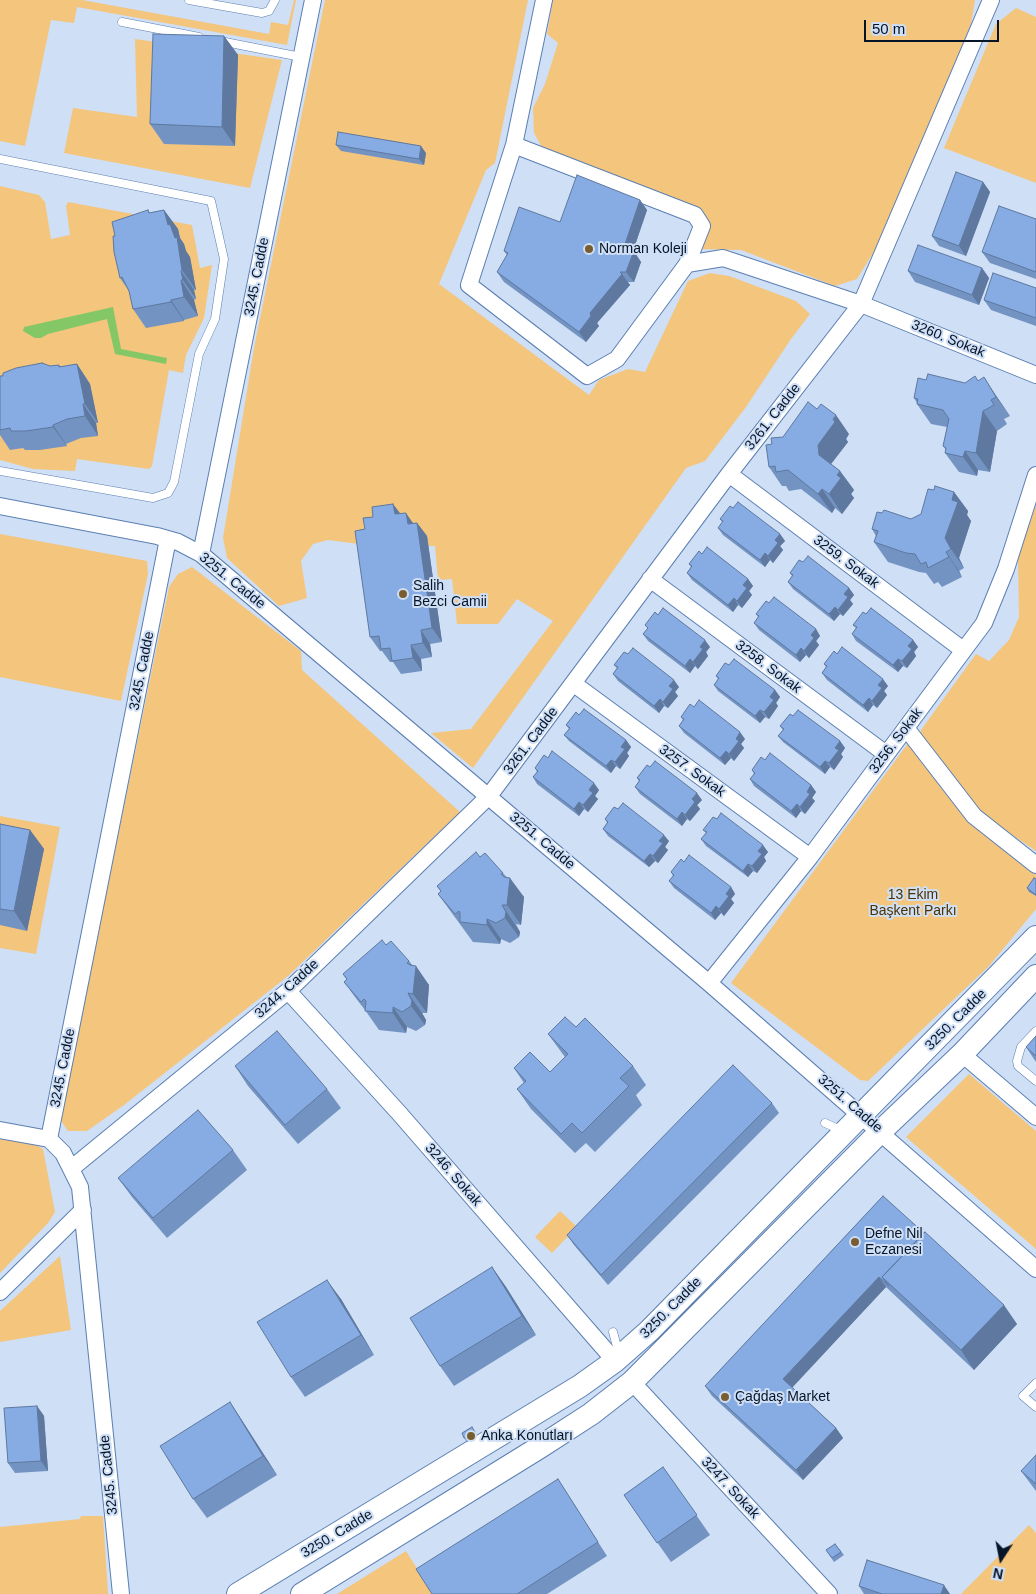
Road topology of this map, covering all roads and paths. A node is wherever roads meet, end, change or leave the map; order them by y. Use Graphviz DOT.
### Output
graph roads {
  1 [pos="189,0"];
  2 [pos="275,0"];
  3 [pos="313,0"];
  4 [pos="544,0"];
  5 [pos="991,0"];
  6 [pos="122,22"];
  7 [pos="301,57"];
  8 [pos="514,145"];
  9 [pos="0,159"];
  10 [pos="687,264"];
  11 [pos="861,304"];
  12 [pos="1036,375"];
  13 [pos="0,471"];
  14 [pos="729,474"];
  15 [pos="1036,475"];
  16 [pos="0,506"];
  17 [pos="168,539"];
  18 [pos="201,554"];
  19 [pos="650,579"];
  20 [pos="963,650"];
  21 [pos="574,684"];
  22 [pos="906,728"];
  23 [pos="886,754"];
  24 [pos="489,796"];
  25 [pos="810,857"];
  26 [pos="1036,865"];
  27 [pos="1036,937"];
  28 [pos="1036,976"];
  29 [pos="709,983"];
  30 [pos="288,991"];
  31 [pos="1036,1031"];
  32 [pos="962,1054"];
  33 [pos="1036,1081"];
  34 [pos="862,1115"];
  35 [pos="1036,1117"];
  36 [pos="0,1130"];
  37 [pos="881,1131"];
  38 [pos="48,1139"];
  39 [pos="72,1168"];
  40 [pos="83,1210"];
  41 [pos="1036,1269"];
  42 [pos="0,1292"];
  43 [pos="613,1332"];
  44 [pos="618,1359"];
  45 [pos="632,1382"];
  46 [pos="1036,1383"];
  47 [pos="1036,1407"];
  48 [pos="121,1594"];
  49 [pos="238,1594"];
  50 [pos="302,1594"];
  51 [pos="829,1594"];
  1 -- 2 [label="lane"];
  3 -- 7 [label="street, 3245. Cadde"];
  4 -- 8 [label="street"];
  5 -- 11 [label="street, 3261. Cadde"];
  6 -- 7 [label="lane"];
  7 -- 18 [label="street, 3245. Cadde"];
  8 -- 10 [label="street"];
  8 -- 10 [label="street"];
  9 -- 13 [label="lane"];
  10 -- 11 [label="street, 3260. Sokak"];
  11 -- 12 [label="street, 3260. Sokak"];
  11 -- 14 [label="street, 3261. Cadde"];
  14 -- 19 [label="street, 3261. Cadde"];
  14 -- 20 [label="street, 3259. Sokak"];
  15 -- 20 [label="street, 3256. Sokak"];
  16 -- 17 [label="street, 3251. Cadde"];
  17 -- 18 [label="street, 3251. Cadde"];
  17 -- 38 [label="street, 3245. Cadde"];
  18 -- 24 [label="street, 3251. Cadde"];
  19 -- 21 [label="street, 3261. Cadde"];
  19 -- 23 [label="street, 3258. Sokak"];
  20 -- 22 [label="street, 3256. Sokak"];
  21 -- 24 [label="street, 3261. Cadde"];
  21 -- 25 [label="street, 3257. Sokak"];
  22 -- 23 [label="street, 3256. Sokak"];
  22 -- 26 [label="street"];
  23 -- 25 [label="street, 3256. Sokak"];
  24 -- 29 [label="street, 3251. Cadde"];
  24 -- 30 [label="street, 3244. Cadde"];
  25 -- 29 [label="street, 3256. Sokak"];
  27 -- 34 [label="street, 3250. Cadde"];
  28 -- 32 [label="street, 3250. Cadde"];
  29 -- 34 [label="street, 3251. Cadde"];
  30 -- 39 [label="street, 3244. Cadde"];
  30 -- 44 [label="street, 3246. Sokak"];
  31 -- 33 [label="lane"];
  32 -- 35 [label="street"];
  32 -- 37 [label="street, 3250. Cadde"];
  34 -- 37 [label="street, 3251. Cadde"];
  34 -- 44 [label="street, 3250. Cadde"];
  36 -- 38 [label="street"];
  37 -- 41 [label="street, 3251. Cadde"];
  37 -- 45 [label="street, 3250. Cadde"];
  38 -- 39 [label="street, 3245. Cadde"];
  39 -- 40 [label="street, 3245. Cadde"];
  40 -- 42 [label="street"];
  40 -- 48 [label="street, 3245. Cadde"];
  43 -- 44 [label="lane"];
  44 -- 49 [label="street, 3250. Cadde"];
  45 -- 50 [label="street, 3250. Cadde"];
  45 -- 51 [label="street, 3247. Sokak"];
  46 -- 47 [label="lane"];
}
